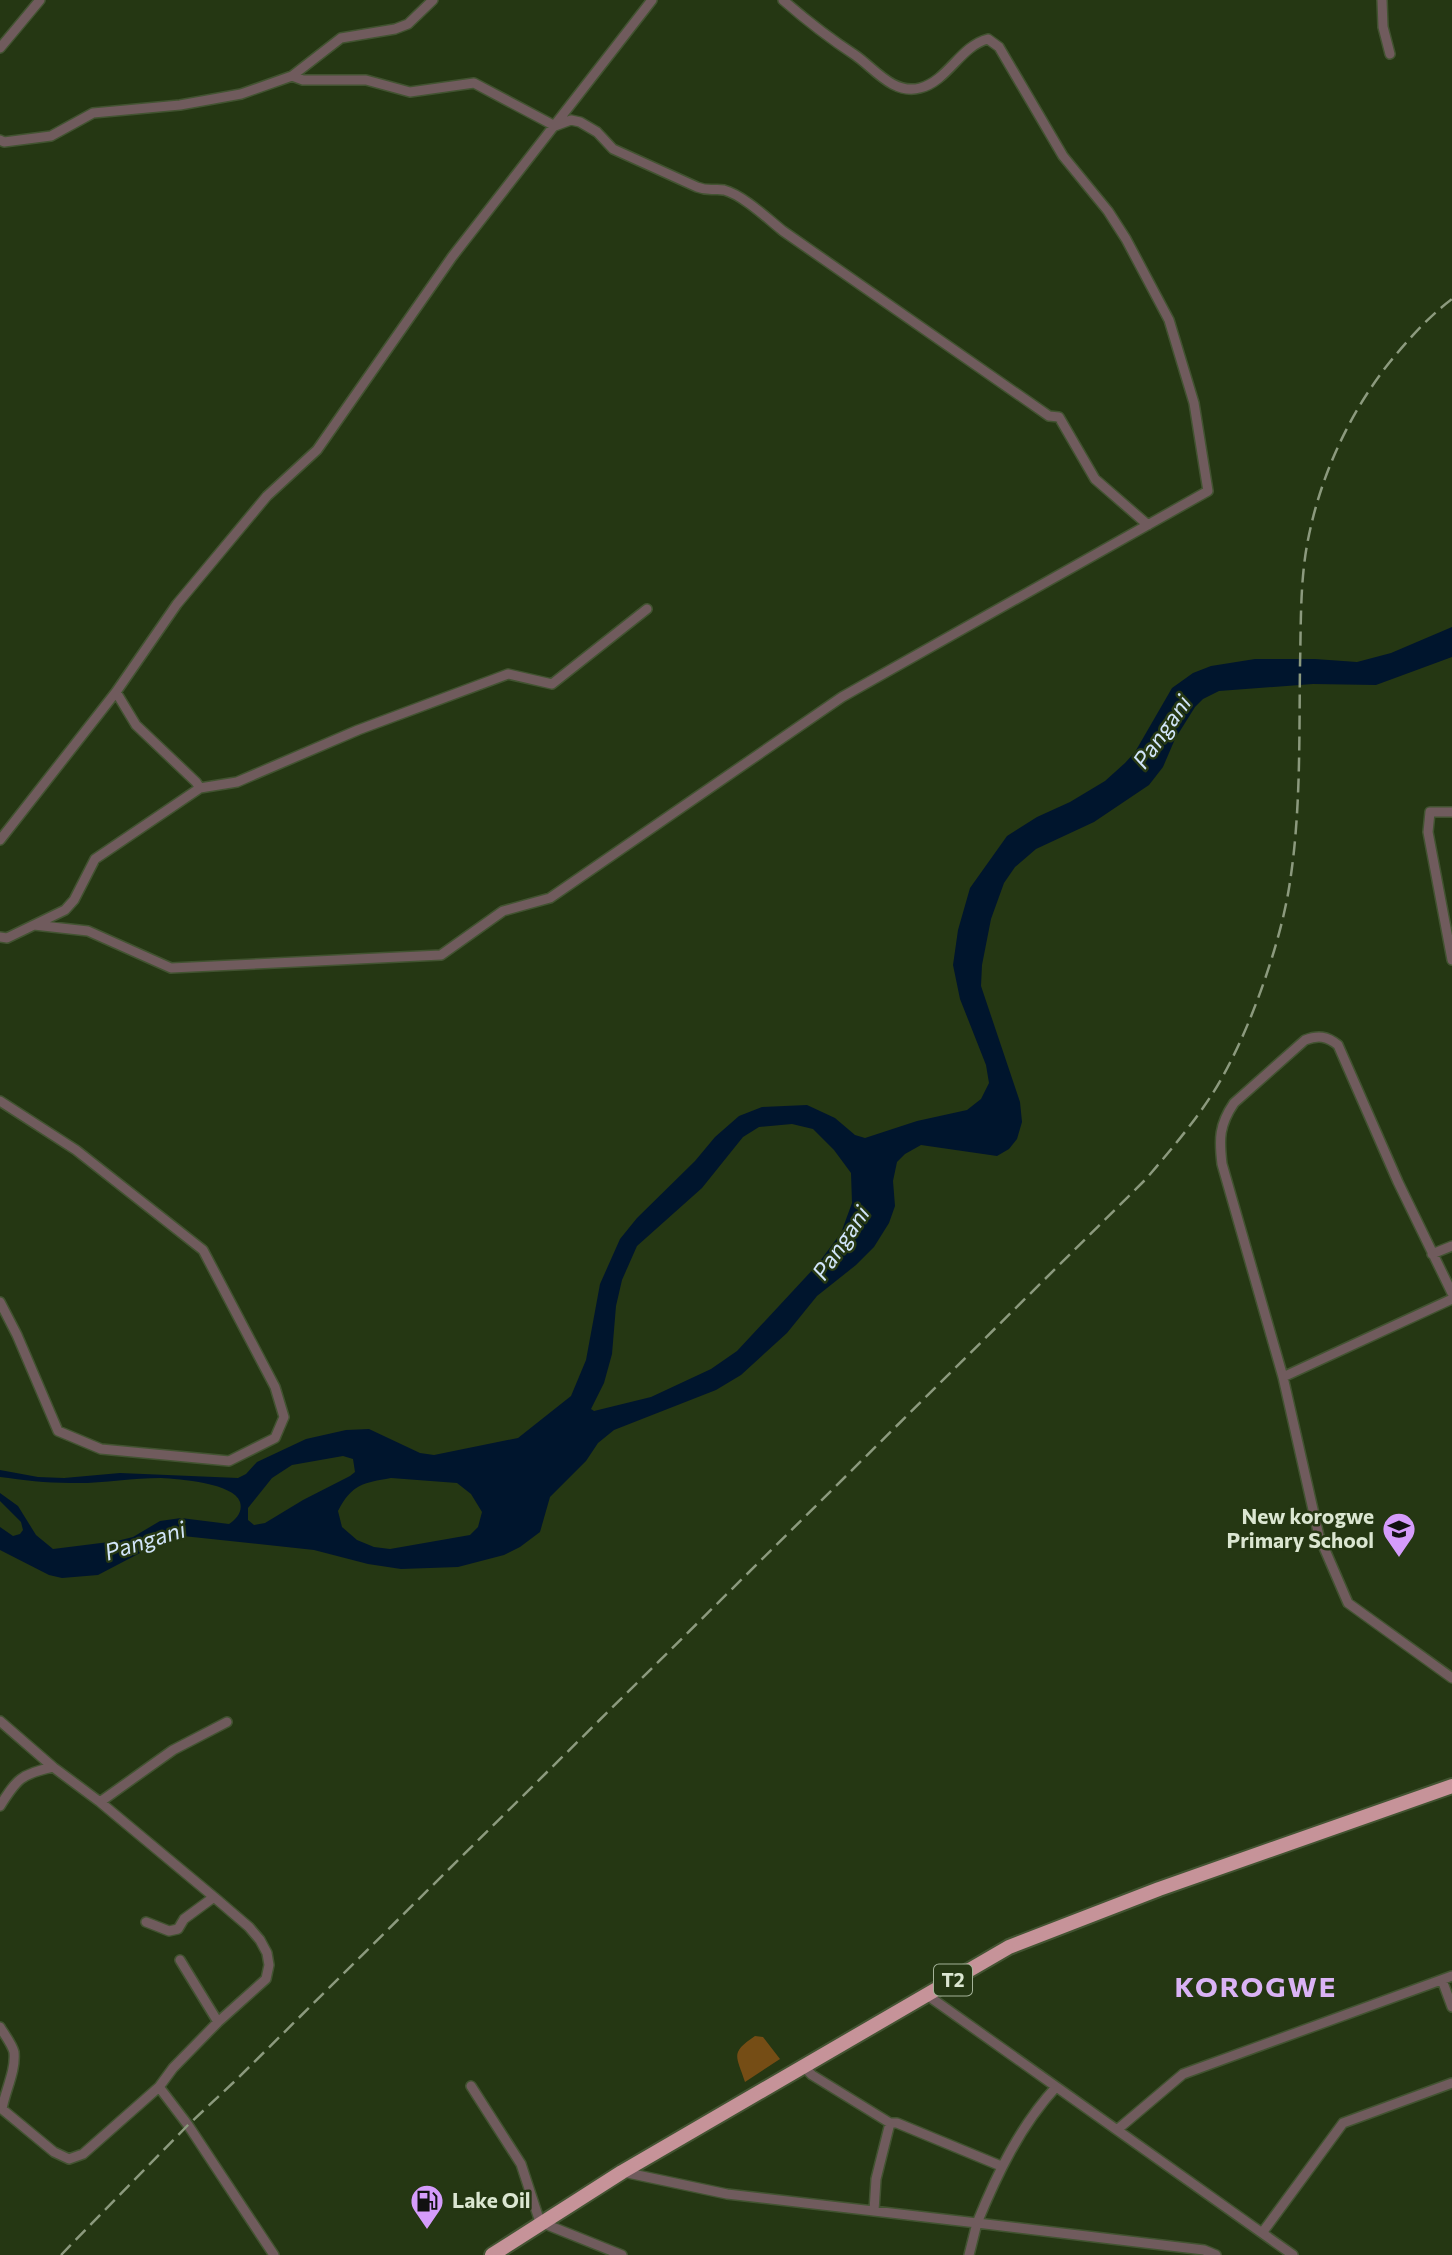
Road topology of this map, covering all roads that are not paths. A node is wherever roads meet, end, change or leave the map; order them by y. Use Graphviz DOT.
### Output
graph roads {
  1 [pos="40,0"];
  2 [pos="433,0"];
  3 [pos="652,0"];
  4 [pos="783,0"];
  5 [pos="1382,0"];
  6 [pos="0,48"];
  7 [pos="1390,54"];
  8 [pos="292,76"];
  9 [pos="555,126"];
  10 [pos="0,140"];
  11 [pos="1147,525"];
  12 [pos="647,609"];
  13 [pos="116,692"];
  14 [pos="200,788"];
  15 [pos="1452,812"];
  16 [pos="0,840"];
  17 [pos="34,925"];
  18 [pos="0,937"];
  19 [pos="1452,960"];
  20 [pos="0,1101"];
  21 [pos="1452,1246"];
  22 [pos="1433,1254"];
  23 [pos="1452,1293"];
  24 [pos="1452,1300"];
  25 [pos="0,1303"];
  26 [pos="1283,1377"];
  27 [pos="1452,1678"];
  28 [pos="0,1721"];
  29 [pos="227,1722"];
  30 [pos="53,1767"];
  31 [pos="1452,1786"];
  32 [pos="100,1802"];
  33 [pos="0,1806"];
  34 [pos="214,1897"];
  35 [pos="146,1922"];
  36 [pos="180,1960"];
  37 [pos="1452,1976"];
  38 [pos="1441,1980"];
  39 [pos="927,1995"];
  40 [pos="1452,2007"];
  41 [pos="218,2022"];
  42 [pos="3,2025"];
  43 [pos="804,2067"];
  44 [pos="1452,2083"];
  45 [pos="471,2086"];
  46 [pos="159,2087"];
  47 [pos="1056,2087"];
  48 [pos="1,2108"];
  49 [pos="890,2123"];
  50 [pos="1118,2129"];
  51 [pos="1001,2166"];
  52 [pos="622,2172"];
  53 [pos="874,2211"];
  54 [pos="540,2222"];
  55 [pos="977,2223"];
  56 [pos="1262,2234"];
  57 [pos="274,2255"];
  58 [pos="492,2255"];
  59 [pos="622,2255"];
  60 [pos="969,2255"];
  61 [pos="1216,2255"];
  62 [pos="1293,2255"];
  1 -- 6 [label="street"];
  2 -- 8 [label="street"];
  3 -- 9 [label="street"];
  4 -- 11 [label="street"];
  5 -- 7 [label="street"];
  8 -- 9 [label="street"];
  8 -- 10 [label="street"];
  9 -- 11 [label="street"];
  9 -- 13 [label="street"];
  11 -- 17 [label="street"];
  12 -- 14 [label="street"];
  13 -- 14 [label="street"];
  13 -- 16 [label="street"];
  14 -- 17 [label="street"];
  15 -- 19 [label="street"];
  17 -- 18 [label="street"];
  20 -- 25 [label="street"];
  21 -- 22 [label="street"];
  22 -- 23 [label="street"];
  22 -- 26 [label="street"];
  24 -- 26 [label="street"];
  26 -- 27 [label="street"];
  28 -- 30 [label="street"];
  29 -- 32 [label="street"];
  30 -- 32 [label="street"];
  30 -- 33 [label="street"];
  31 -- 39 [label="highway, T2"];
  32 -- 34 [label="street"];
  34 -- 35 [label="street"];
  34 -- 41 [label="street"];
  36 -- 41 [label="street"];
  37 -- 38 [label="street"];
  38 -- 40 [label="street"];
  38 -- 50 [label="street"];
  39 -- 43 [label="highway, T2"];
  39 -- 47 [label="street"];
  41 -- 46 [label="street"];
  42 -- 48 [label="street"];
  43 -- 49 [label="street"];
  43 -- 52 [label="highway, T2"];
  44 -- 56 [label="street"];
  45 -- 54 [label="street"];
  46 -- 48 [label="street"];
  46 -- 57 [label="street"];
  47 -- 50 [label="street"];
  47 -- 51 [label="street"];
  49 -- 51 [label="street"];
  49 -- 53 [label="street"];
  50 -- 56 [label="street"];
  51 -- 55 [label="street"];
  52 -- 53 [label="street"];
  52 -- 54 [label="highway, T2"];
  53 -- 55 [label="street"];
  54 -- 58 [label="highway, T2"];
  54 -- 59 [label="street"];
  55 -- 60 [label="street"];
  55 -- 61 [label="street"];
  56 -- 62 [label="street"];
}
